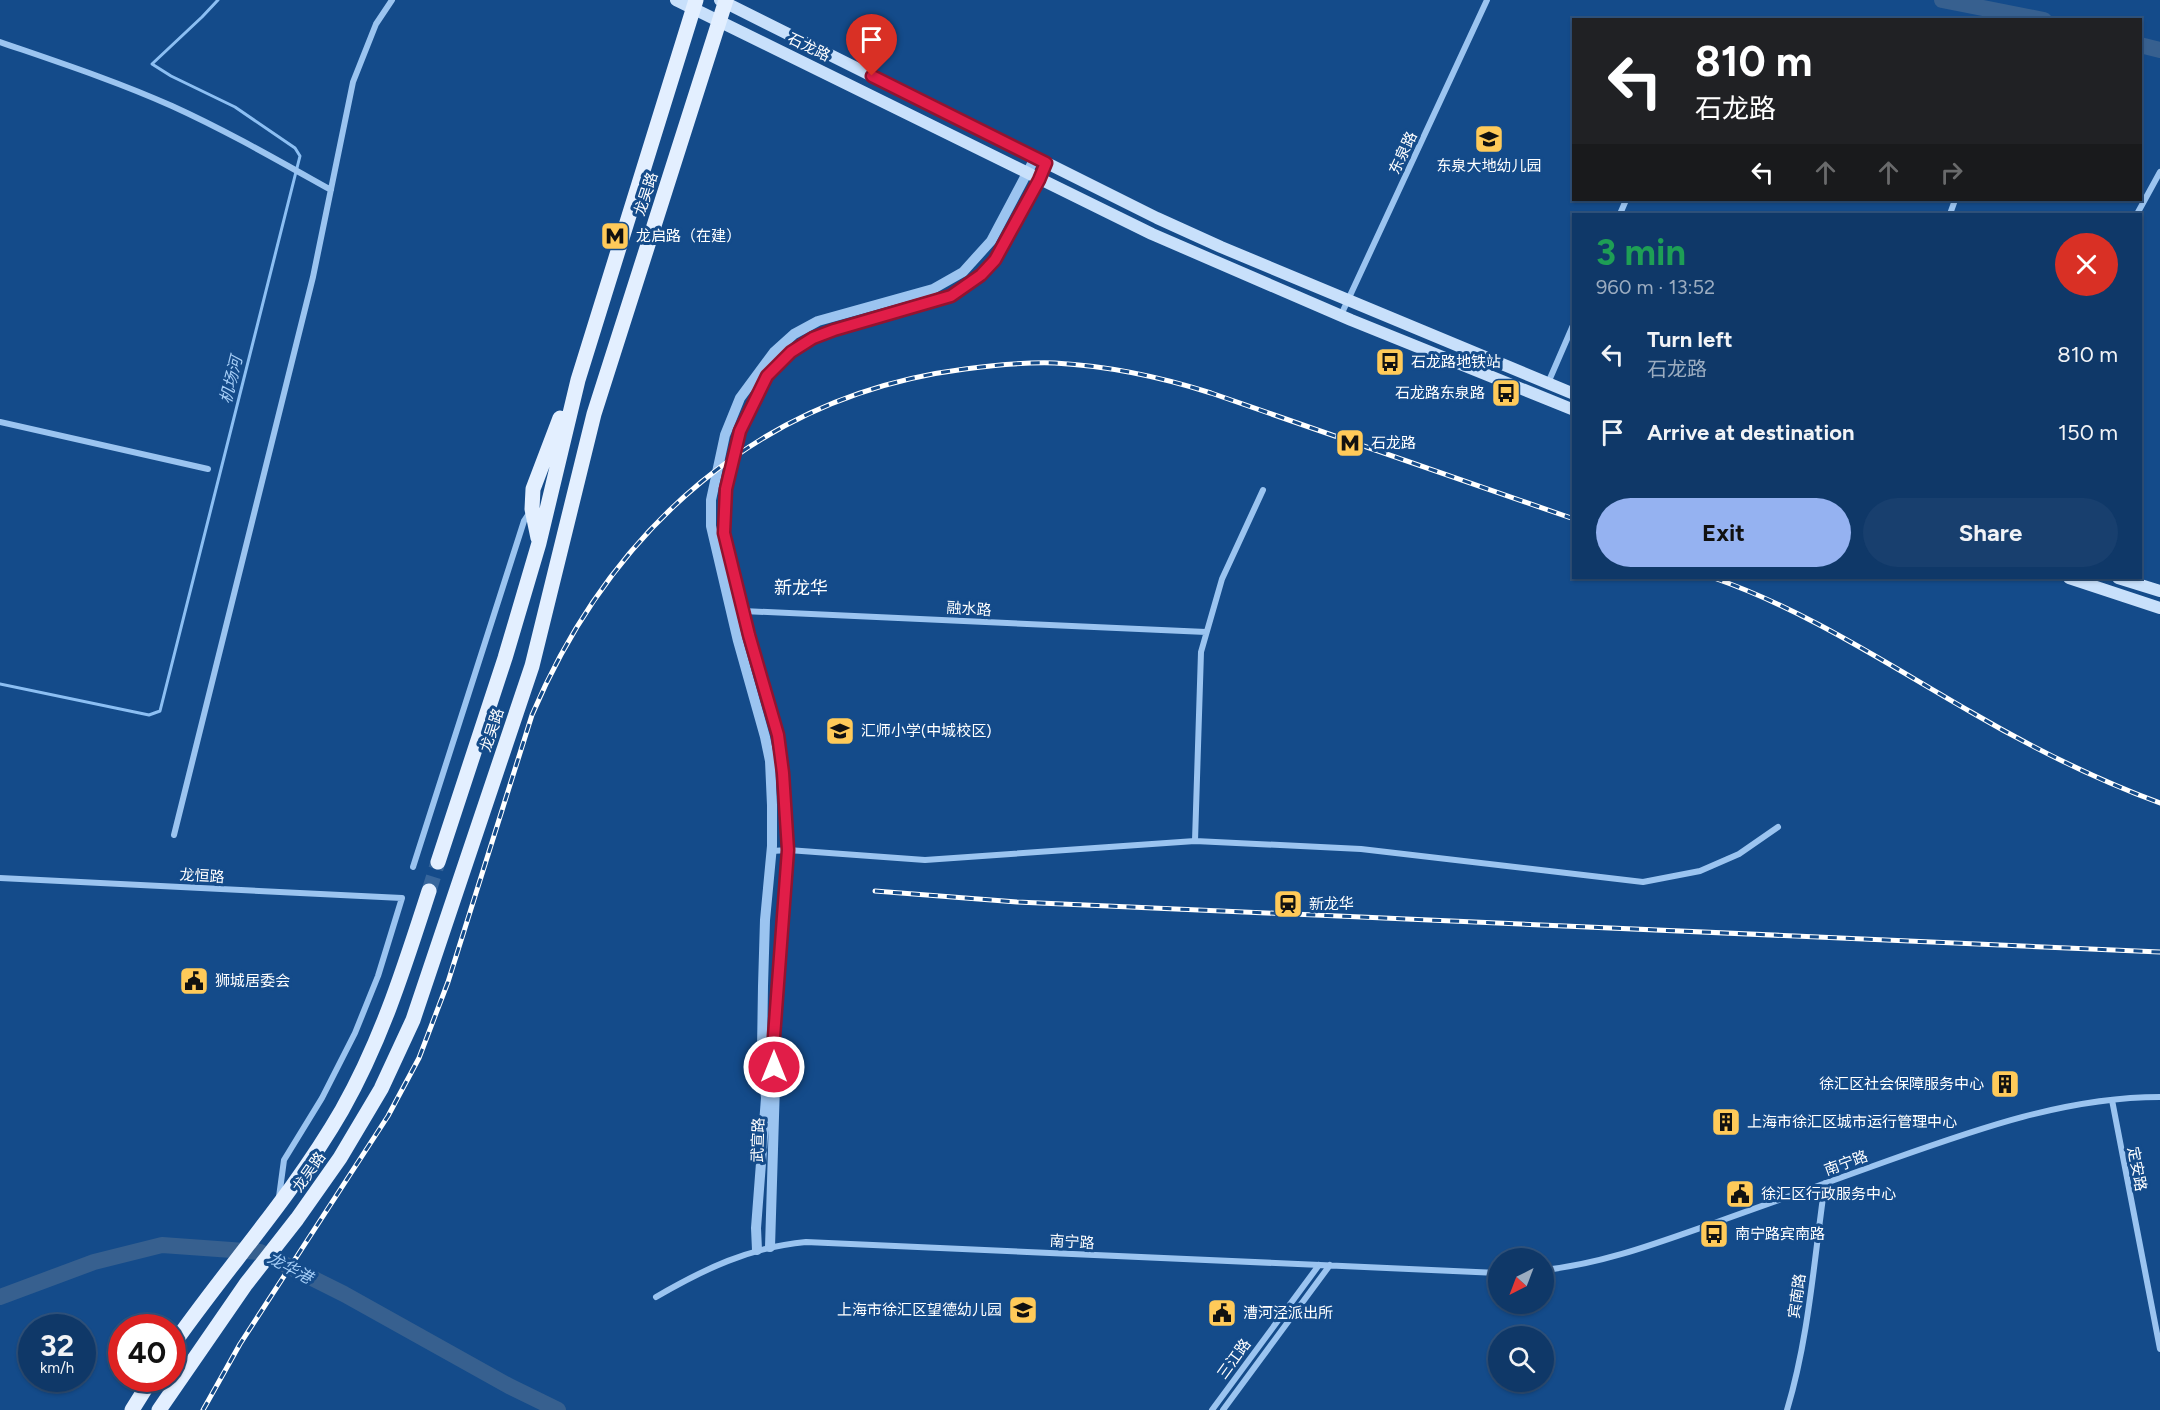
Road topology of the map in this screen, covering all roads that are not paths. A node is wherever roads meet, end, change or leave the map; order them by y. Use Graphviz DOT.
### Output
graph roads {
  1 [pos="392,0"];
  2 [pos="676,0"];
  3 [pos="1487,0"];
  4 [pos="724,1"];
  5 [pos="695,4"];
  6 [pos="721,20"];
  7 [pos="0,42"];
  8 [pos="1040,161"];
  9 [pos="2160,172"];
  10 [pos="1027,174"];
  11 [pos="1039,180"];
  12 [pos="331,189"];
  13 [pos="2139,213"];
  14 [pos="1349,300"];
  15 [pos="1341,316"];
  16 [pos="1572,329"];
  17 [pos="578,380"];
  18 [pos="1548,384"];
  19 [pos="1572,393"];
  20 [pos="1572,409"];
  21 [pos="0,422"];
  22 [pos="208,469"];
  23 [pos="1263,490"];
  24 [pos="532,509"];
  25 [pos="539,543"];
  26 [pos="2072,579"];
  27 [pos="2121,579"];
  28 [pos="2160,591"];
  29 [pos="2160,608"];
  30 [pos="730,611"];
  31 [pos="743,611"];
  32 [pos="1206,632"];
  33 [pos="1778,827"];
  34 [pos="174,835"];
  35 [pos="1195,841"];
  36 [pos="788,850"];
  37 [pos="772,851"];
  38 [pos="438,862"];
  39 [pos="413,867"];
  40 [pos="0,878"];
  41 [pos="429,891"];
  42 [pos="402,898"];
  43 [pos="2160,1097"];
  44 [pos="2112,1100"];
  45 [pos="1825,1183"];
  46 [pos="278,1207"];
  47 [pos="770,1247"];
  48 [pos="757,1250"];
  49 [pos="1319,1265"];
  50 [pos="1330,1265"];
  51 [pos="1554,1269"];
  52 [pos="1488,1273"];
  53 [pos="656,1297"];
  54 [pos="186,1328"];
  55 [pos="2160,1349"];
  56 [pos="143,1392"];
  57 [pos="132,1410"];
  58 [pos="159,1410"];
  59 [pos="1212,1410"];
  60 [pos="1223,1410"];
  61 [pos="1787,1410"];
  1 -- 12 [label="street"];
  2 -- 5 [label="main road, 石龙路"];
  3 -- 14 [label="street, 东泉路"];
  4 -- 6 [label="main road, 龙吴路"];
  4 -- 8 [label="main road, 石龙路"];
  5 -- 6 [label="main road, 石龙路"];
  5 -- 17 [label="main road, 龙吴路"];
  6 -- 10 [label="main road, 石龙路"];
  6 -- 58 [label="main road, 龙吴路"];
  7 -- 12 [label="street"];
  8 -- 10 [label="street"];
  8 -- 11 [label="street, 武宣路"];
  8 -- 14 [label="main road, 石龙路"];
  9 -- 13 [label="street"];
  10 -- 11 [label="main road, 石龙路"];
  10 -- 30 [label="street"];
  11 -- 15 [label="main road, 石龙路"];
  11 -- 31 [label="street, 武宣路"];
  12 -- 34 [label="street"];
  14 -- 15 [label="street, 东泉路"];
  14 -- 18 [label="main road, 石龙路"];
  15 -- 20 [label="main road, 石龙路"];
  16 -- 18 [label="street"];
  17 -- 24 [label="main road"];
  17 -- 25 [label="main road, 龙吴路"];
  18 -- 19 [label="main road, 石龙路"];
  21 -- 22 [label="street"];
  23 -- 32 [label="street"];
  24 -- 25 [label="main road"];
  24 -- 39 [label="street"];
  25 -- 38 [label="main road, 龙吴路"];
  26 -- 29 [label="main road"];
  27 -- 28 [label="main road"];
  30 -- 31 [label="street, 融水路"];
  30 -- 37 [label="street"];
  31 -- 32 [label="street, 融水路"];
  31 -- 36 [label="street, 武宣路"];
  32 -- 35 [label="street"];
  33 -- 35 [label="street"];
  35 -- 36 [label="street"];
  36 -- 37 [label="street"];
  36 -- 47 [label="street, 武宣路"];
  37 -- 48 [label="street"];
  40 -- 42 [label="street, 龙恒路"];
  41 -- 46 [label="main road, 龙吴路"];
  42 -- 46 [label="street, 龙吴路"];
  43 -- 44 [label="street, 南宁路"];
  44 -- 45 [label="street, 南宁路"];
  44 -- 55 [label="street, 定安路"];
  45 -- 51 [label="street, 南宁路"];
  45 -- 61 [label="street, 宾南路"];
  46 -- 54 [label="main road, 龙吴路"];
  47 -- 48 [label="street, 南宁路"];
  47 -- 49 [label="street, 南宁路"];
  48 -- 53 [label="street, 南宁路"];
  49 -- 50 [label="street, 南宁路"];
  49 -- 59 [label="street, 三江路"];
  50 -- 52 [label="street, 南宁路"];
  50 -- 60 [label="street, 三江路"];
  56 -- 57 [label="main road"];
}
